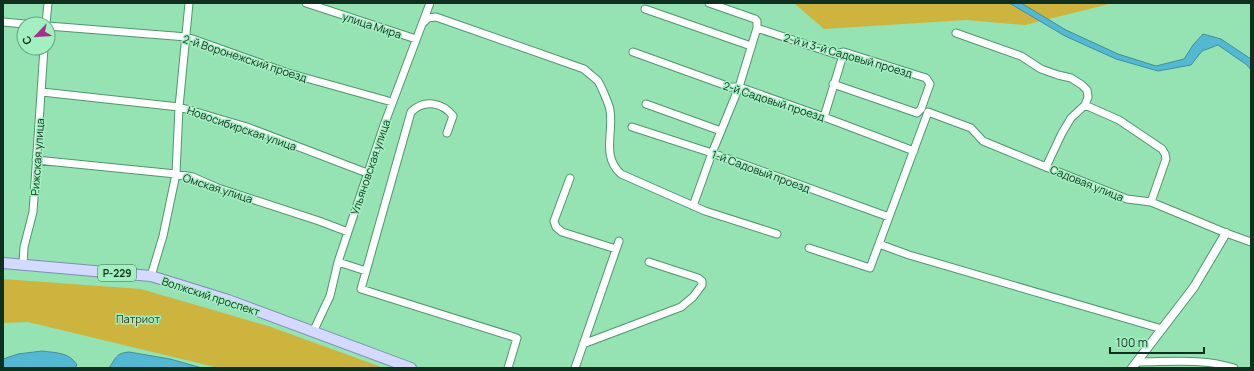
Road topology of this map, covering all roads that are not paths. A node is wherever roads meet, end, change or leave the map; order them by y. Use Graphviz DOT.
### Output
graph roads {
  1 [pos="48,3"];
  2 [pos="189,3"];
  3 [pos="306,3"];
  4 [pos="430,3"];
  5 [pos="709,3"];
  6 [pos="645,9"];
  7 [pos="47,16"];
  8 [pos="3,22"];
  9 [pos="16,23"];
  10 [pos="422,24"];
  11 [pos="56,27"];
  12 [pos="757,28"];
  13 [pos="956,33"];
  14 [pos="187,37"];
  15 [pos="416,39"];
  16 [pos="751,46"];
  17 [pos="633,52"];
  18 [pos="844,52"];
  19 [pos="44,56"];
  20 [pos="833,84"];
  21 [pos="738,87"];
  22 [pos="42,92"];
  23 [pos="392,102"];
  24 [pos="646,104"];
  25 [pos="1085,106"];
  26 [pos="179,107"];
  27 [pos="824,117"];
  28 [pos="632,127"];
  29 [pos="721,131"];
  30 [pos="447,133"];
  31 [pos="914,151"];
  32 [pos="712,153"];
  33 [pos="36,160"];
  34 [pos="1046,167"];
  35 [pos="368,172"];
  36 [pos="176,174"];
  37 [pos="570,178"];
  38 [pos="1151,202"];
  39 [pos="693,206"];
  40 [pos="889,217"];
  41 [pos="348,232"];
  42 [pos="1226,233"];
  43 [pos="777,234"];
  44 [pos="619,240"];
  45 [pos="1251,242"];
  46 [pos="879,244"];
  47 [pos="809,248"];
  48 [pos="616,249"];
  49 [pos="338,262"];
  50 [pos="649,262"];
  51 [pos="3,263"];
  52 [pos="23,264"];
  53 [pos="366,271"];
  54 [pos="151,276"];
  55 [pos="1162,329"];
  56 [pos="313,332"];
  57 [pos="583,344"];
  58 [pos="1134,365"];
  59 [pos="411,368"];
  60 [pos="508,368"];
  61 [pos="575,368"];
  62 [pos="1234,368"];
  1 -- 7 [label="street"];
  2 -- 14 [label="street"];
  3 -- 15 [label="street, улица Мира"];
  4 -- 10 [label="street, Ульяновская улица"];
  5 -- 12 [label="street"];
  6 -- 16 [label="street"];
  8 -- 9 [label="street"];
  10 -- 15 [label="street, Ульяновская улица"];
  10 -- 39 [label="street"];
  11 -- 14 [label="street, 2-й Воронежский проезд"];
  12 -- 16 [label="street"];
  12 -- 18 [label="street, 2-й и 3-й Садовый проезд"];
  13 -- 25 [label="street"];
  14 -- 23 [label="street, 2-й Воронежский проезд"];
  14 -- 26 [label="street"];
  15 -- 23 [label="street, Ульяновская улица"];
  16 -- 21 [label="street"];
  17 -- 21 [label="street, 2-й Садовый проезд"];
  18 -- 20 [label="street"];
  18 -- 20 [label="street, 2-й и 3-й Садовый проезд"];
  19 -- 22 [label="street, Рижская улица"];
  20 -- 27 [label="street"];
  21 -- 27 [label="street, 2-й Садовый проезд"];
  21 -- 29 [label="street"];
  22 -- 26 [label="street, Новосибирская улица"];
  22 -- 33 [label="street, Рижская улица"];
  23 -- 35 [label="street, Ульяновская улица"];
  24 -- 29 [label="street"];
  25 -- 34 [label="street"];
  25 -- 38 [label="street"];
  26 -- 35 [label="street, Новосибирская улица"];
  26 -- 36 [label="street"];
  27 -- 31 [label="street, 2-й Садовый проезд"];
  28 -- 32 [label="street, 1-й Садовый проезд"];
  29 -- 32 [label="street"];
  30 -- 53 [label="street"];
  31 -- 34 [label="street, Садовая улица"];
  31 -- 40 [label="street"];
  32 -- 39 [label="street"];
  32 -- 40 [label="street, 1-й Садовый проезд"];
  33 -- 36 [label="street, Омская улица"];
  33 -- 52 [label="street, Рижская улица"];
  34 -- 38 [label="street, Садовая улица"];
  35 -- 41 [label="street, Ульяновская улица"];
  36 -- 41 [label="street, Омская улица"];
  36 -- 54 [label="street"];
  37 -- 48 [label="street"];
  38 -- 42 [label="street, Садовая улица"];
  39 -- 43 [label="street"];
  40 -- 46 [label="street"];
  41 -- 49 [label="street, Ульяновская улица"];
  42 -- 45 [label="street, Садовая улица"];
  42 -- 55 [label="street"];
  44 -- 48 [label="street"];
  46 -- 47 [label="street"];
  46 -- 55 [label="street"];
  48 -- 57 [label="street"];
  49 -- 53 [label="street"];
  49 -- 56 [label="street, Ульяновская улица"];
  50 -- 57 [label="street"];
  51 -- 52 [label="main road, Волжский проспект / Р-229"];
  52 -- 54 [label="main road, Волжский проспект / Р-229"];
  53 -- 60 [label="street"];
  54 -- 56 [label="main road, Волжский проспект / Р-229"];
  55 -- 58 [label="street"];
  56 -- 59 [label="main road, Волжский проспект / Р-229"];
  57 -- 61 [label="street"];
  58 -- 62 [label="street"];
}
